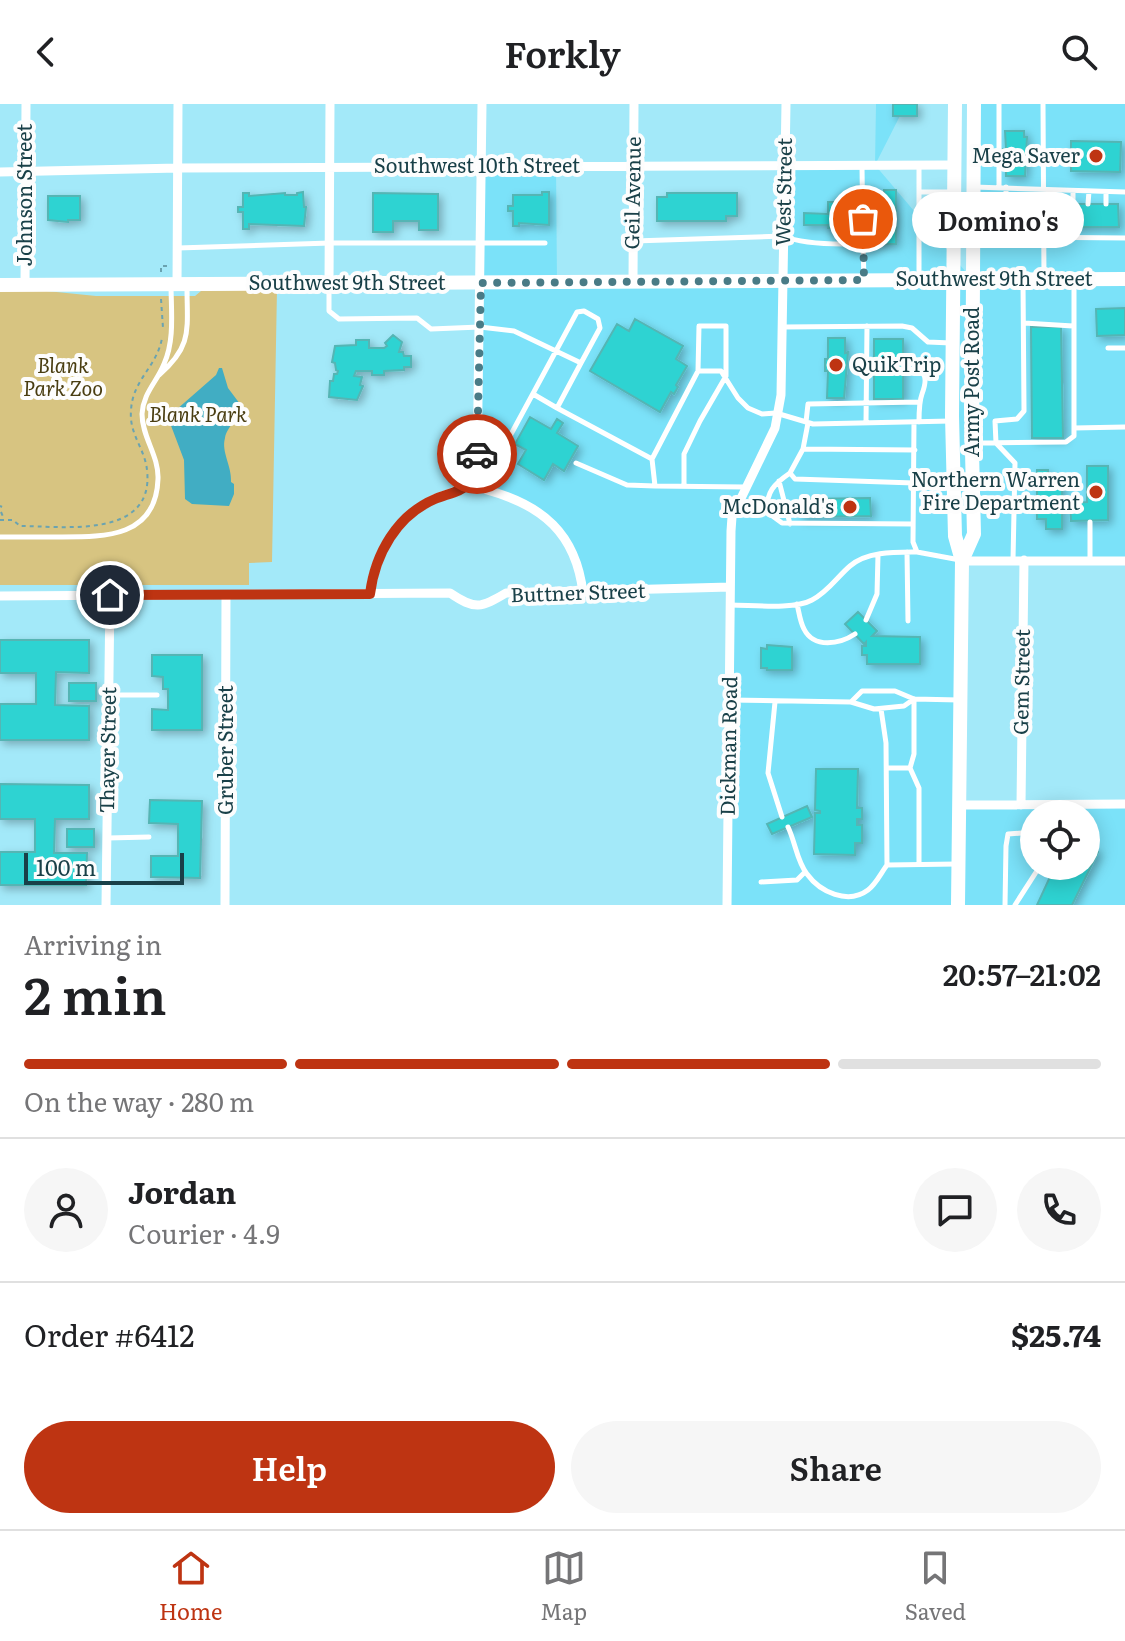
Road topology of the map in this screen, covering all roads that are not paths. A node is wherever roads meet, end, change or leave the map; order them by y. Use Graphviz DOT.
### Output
graph roads {
  1 [pos="26,104"];
  2 [pos="178,104"];
  3 [pos="330,104"];
  4 [pos="482,104"];
  5 [pos="634,104"];
  6 [pos="786,104"];
  7 [pos="955,104"];
  8 [pos="974,104"];
  9 [pos="999,104"];
  10 [pos="1043,104"];
  11 [pos="785,165"];
  12 [pos="919,165"];
  13 [pos="953,165"];
  14 [pos="482,166"];
  15 [pos="634,166"];
  16 [pos="862,166"];
  17 [pos="330,167"];
  18 [pos="178,168"];
  19 [pos="0,172"];
  20 [pos="25,172"];
  21 [pos="973,187"];
  22 [pos="1003,187"];
  23 [pos="1044,190"];
  24 [pos="1073,191"];
  25 [pos="1089,191"];
  26 [pos="919,192"];
  27 [pos="953,192"];
  28 [pos="1106,192"];
  29 [pos="1125,192"];
  30 [pos="1073,204"];
  31 [pos="1088,204"];
  32 [pos="1106,204"];
  33 [pos="1072,227"];
  34 [pos="1088,227"];
  35 [pos="1106,227"];
  36 [pos="783,236"];
  37 [pos="1044,237"];
  38 [pos="1072,237"];
  39 [pos="1088,237"];
  40 [pos="1106,237"];
  41 [pos="1125,238"];
  42 [pos="633,241"];
  43 [pos="481,242"];
  44 [pos="330,243"];
  45 [pos="545,243"];
  46 [pos="863,245"];
  47 [pos="177,248"];
  48 [pos="919,279"];
  49 [pos="953,279"];
  50 [pos="972,279"];
  51 [pos="1023,279"];
  52 [pos="1044,279"];
  53 [pos="1074,279"];
  54 [pos="1125,279"];
  55 [pos="864,280"];
  56 [pos="782,281"];
  57 [pos="633,282"];
  58 [pos="329,283"];
  59 [pos="481,283"];
  60 [pos="0,285"];
  61 [pos="25,285"];
  62 [pos="179,285"];
  63 [pos="1024,323"];
  64 [pos="867,326"];
  65 [pos="1073,326"];
  66 [pos="480,327"];
  67 [pos="782,327"];
  68 [pos="952,343"];
  69 [pos="1108,348"];
  70 [pos="1125,348"];
  71 [pos="557,349"];
  72 [pos="581,363"];
  73 [pos="904,369"];
  74 [pos="698,371"];
  75 [pos="726,376"];
  76 [pos="156,379"];
  77 [pos="533,394"];
  78 [pos="920,402"];
  79 [pos="866,404"];
  80 [pos="557,408"];
  81 [pos="776,413"];
  82 [pos="952,421"];
  83 [pos="807,422"];
  84 [pos="916,422"];
  85 [pos="866,423"];
  86 [pos="1125,427"];
  87 [pos="1074,428"];
  88 [pos="477,443"];
  89 [pos="996,443"];
  90 [pos="972,444"];
  91 [pos="803,449"];
  92 [pos="915,450"];
  93 [pos="652,459"];
  94 [pos="576,463"];
  95 [pos="790,473"];
  96 [pos="477,475"];
  97 [pos="779,481"];
  98 [pos="914,483"];
  99 [pos="655,486"];
  100 [pos="684,486"];
  101 [pos="745,487"];
  102 [pos="1090,522"];
  103 [pos="790,524"];
  104 [pos="913,524"];
  105 [pos="0,537"];
  106 [pos="907,552"];
  107 [pos="917,552"];
  108 [pos="878,555"];
  109 [pos="1018,560"];
  110 [pos="962,561"];
  111 [pos="1090,561"];
  112 [pos="1125,561"];
  113 [pos="730,587"];
  114 [pos="583,593"];
  115 [pos="370,594"];
  116 [pos="110,595"];
  117 [pos="226,595"];
  118 [pos="0,596"];
  119 [pos="797,604"];
  120 [pos="730,605"];
  121 [pos="866,620"];
  122 [pos="908,621"];
  123 [pos="855,634"];
  124 [pos="109,695"];
  125 [pos="157,695"];
  126 [pos="914,699"];
  127 [pos="730,700"];
  128 [pos="960,700"];
  129 [pos="775,702"];
  130 [pos="851,702"];
  131 [pos="881,709"];
  132 [pos="887,768"];
  133 [pos="910,768"];
  134 [pos="1021,800"];
  135 [pos="1125,804"];
  136 [pos="959,805"];
  137 [pos="1020,805"];
  138 [pos="1100,806"];
  139 [pos="782,817"];
  140 [pos="788,827"];
  141 [pos="1020,833"];
  142 [pos="149,837"];
  143 [pos="107,838"];
  144 [pos="919,864"];
  145 [pos="959,864"];
  146 [pos="887,865"];
  147 [pos="805,872"];
  148 [pos="1031,880"];
  149 [pos="761,882"];
  150 [pos="106,905"];
  151 [pos="225,905"];
  152 [pos="727,905"];
  153 [pos="958,905"];
  154 [pos="1005,905"];
  155 [pos="1015,905"];
  1 -- 20 [label="street, Johnson Street"];
  2 -- 18 [label="street"];
  3 -- 17 [label="street"];
  4 -- 14 [label="street"];
  5 -- 15 [label="street, Geil Avenue"];
  6 -- 11 [label="street, West Street"];
  7 -- 13 [label="main road, Army Post Road"];
  8 -- 21 [label="main road, Army Post Road"];
  9 -- 22 [label="lane"];
  10 -- 23 [label="lane"];
  11 -- 15 [label="street, Southwest 10th Street"];
  11 -- 16 [label="street, Southwest 10th Street"];
  11 -- 36 [label="street, West Street"];
  12 -- 13 [label="street, Southwest 10th Street"];
  12 -- 16 [label="street, Southwest 10th Street"];
  12 -- 26 [label="lane"];
  13 -- 27 [label="main road, Army Post Road"];
  14 -- 15 [label="street, Southwest 10th Street"];
  14 -- 17 [label="street, Southwest 10th Street"];
  14 -- 43 [label="street"];
  15 -- 42 [label="street, Geil Avenue"];
  16 -- 46 [label="lane"];
  17 -- 18 [label="street, Southwest 10th Street"];
  17 -- 44 [label="street"];
  18 -- 20 [label="street, Southwest 10th Street"];
  18 -- 47 [label="street"];
  19 -- 20 [label="street, Southwest 10th Street"];
  20 -- 61 [label="street, Johnson Street"];
  21 -- 22 [label="lane"];
  21 -- 50 [label="main road, Army Post Road"];
  22 -- 23 [label="lane"];
  22 -- 37 [label="lane"];
  23 -- 24 [label="lane"];
  23 -- 37 [label="lane"];
  24 -- 25 [label="lane"];
  24 -- 30 [label="lane"];
  25 -- 28 [label="lane"];
  25 -- 31 [label="lane"];
  26 -- 27 [label="lane"];
  26 -- 48 [label="lane"];
  27 -- 49 [label="main road, Army Post Road"];
  28 -- 29 [label="lane"];
  28 -- 32 [label="lane"];
  33 -- 38 [label="lane"];
  34 -- 39 [label="lane"];
  35 -- 40 [label="lane"];
  36 -- 42 [label="lane"];
  36 -- 46 [label="lane"];
  36 -- 56 [label="street, West Street"];
  37 -- 38 [label="lane"];
  37 -- 52 [label="lane"];
  38 -- 39 [label="lane"];
  39 -- 40 [label="lane"];
  40 -- 41 [label="lane"];
  42 -- 57 [label="street, Geil Avenue"];
  43 -- 44 [label="lane"];
  43 -- 45 [label="lane"];
  43 -- 59 [label="street"];
  44 -- 47 [label="lane"];
  44 -- 58 [label="street"];
  46 -- 55 [label="lane"];
  47 -- 62 [label="street"];
  48 -- 49 [label="main road, Southwest 9th Street"];
  48 -- 55 [label="main road, Southwest 9th Street"];
  49 -- 50 [label="main road, Southwest 9th Street"];
  49 -- 68 [label="main road, Army Post Road"];
  50 -- 51 [label="main road, Southwest 9th Street"];
  50 -- 90 [label="main road, Army Post Road"];
  51 -- 52 [label="main road, Southwest 9th Street"];
  51 -- 63 [label="lane"];
  52 -- 53 [label="main road, Southwest 9th Street"];
  53 -- 54 [label="main road, Southwest 9th Street"];
  53 -- 65 [label="lane"];
  55 -- 56 [label="main road, Southwest 9th Street"];
  56 -- 57 [label="main road, Southwest 9th Street"];
  56 -- 67 [label="street, West Street"];
  57 -- 59 [label="main road, Southwest 9th Street"];
  58 -- 59 [label="main road, Southwest 9th Street"];
  58 -- 62 [label="main road, Southwest 9th Street"];
  58 -- 66 [label="lane"];
  59 -- 66 [label="street"];
  60 -- 61 [label="main road, Southwest 9th Street"];
  61 -- 62 [label="main road, Southwest 9th Street"];
  62 -- 76 [label="lane"];
  62 -- 76 [label="lane"];
  63 -- 65 [label="lane"];
  63 -- 89 [label="lane"];
  64 -- 67 [label="lane"];
  64 -- 68 [label="lane"];
  64 -- 79 [label="lane"];
  65 -- 87 [label="lane"];
  66 -- 71 [label="lane"];
  66 -- 88 [label="street"];
  67 -- 81 [label="street, West Street"];
  68 -- 82 [label="main road, Army Post Road"];
  69 -- 70 [label="lane"];
  71 -- 72 [label="lane"];
  71 -- 72 [label="lane"];
  71 -- 77 [label="lane"];
  72 -- 80 [label="lane"];
  73 -- 78 [label="lane"];
  74 -- 75 [label="lane"];
  74 -- 75 [label="lane"];
  74 -- 93 [label="lane"];
  75 -- 81 [label="lane"];
  75 -- 100 [label="lane"];
  76 -- 105 [label="lane"];
  77 -- 80 [label="lane"];
  77 -- 88 [label="lane"];
  78 -- 79 [label="lane"];
  78 -- 84 [label="lane"];
  79 -- 83 [label="lane"];
  79 -- 85 [label="lane"];
  80 -- 93 [label="lane"];
  81 -- 83 [label="lane"];
  81 -- 101 [label="street, Dickman Road"];
  82 -- 84 [label="lane"];
  82 -- 110 [label="main road, Army Post Road"];
  83 -- 85 [label="lane"];
  83 -- 91 [label="lane"];
  84 -- 85 [label="lane"];
  84 -- 92 [label="lane"];
  86 -- 87 [label="lane"];
  87 -- 89 [label="lane"];
  88 -- 96 [label="street"];
  89 -- 90 [label="lane"];
  89 -- 109 [label="lane"];
  90 -- 110 [label="main road, Army Post Road"];
  91 -- 92 [label="lane"];
  91 -- 95 [label="lane"];
  92 -- 98 [label="lane"];
  93 -- 99 [label="lane"];
  94 -- 99 [label="lane"];
  95 -- 97 [label="lane"];
  95 -- 98 [label="lane"];
  96 -- 114 [label="street"];
  96 -- 115 [label="street"];
  97 -- 103 [label="lane"];
  97 -- 103 [label="lane"];
  98 -- 104 [label="lane"];
  99 -- 100 [label="lane"];
  100 -- 101 [label="lane"];
  101 -- 113 [label="street, Dickman Road"];
  102 -- 111 [label="lane"];
  103 -- 104 [label="lane"];
  104 -- 107 [label="lane"];
  106 -- 107 [label="lane"];
  106 -- 108 [label="lane"];
  106 -- 122 [label="lane"];
  107 -- 110 [label="lane"];
  108 -- 119 [label="lane"];
  108 -- 121 [label="lane"];
  109 -- 110 [label="street"];
  109 -- 111 [label="street"];
  109 -- 134 [label="street, Gem Street"];
  110 -- 128 [label="main road, Army Post Road"];
  111 -- 112 [label="street"];
  113 -- 114 [label="street, Buttner Street"];
  113 -- 120 [label="street, Dickman Road"];
  114 -- 115 [label="street, Buttner Street"];
  115 -- 117 [label="street, Buttner Street"];
  116 -- 117 [label="street, Buttner Street"];
  116 -- 118 [label="street, Buttner Street"];
  116 -- 124 [label="street, Thayer Street"];
  117 -- 151 [label="street, Gruber Street"];
  119 -- 120 [label="lane"];
  119 -- 123 [label="lane"];
  120 -- 127 [label="street, Dickman Road"];
  124 -- 125 [label="lane"];
  124 -- 143 [label="street, Thayer Street"];
  126 -- 128 [label="lane"];
  126 -- 130 [label="lane"];
  126 -- 131 [label="lane"];
  126 -- 133 [label="lane"];
  127 -- 129 [label="lane"];
  127 -- 152 [label="street, Dickman Road"];
  128 -- 136 [label="main road, Army Post Road"];
  129 -- 130 [label="lane"];
  129 -- 139 [label="lane"];
  130 -- 131 [label="lane"];
  131 -- 132 [label="lane"];
  132 -- 133 [label="lane"];
  132 -- 146 [label="lane"];
  133 -- 144 [label="lane"];
  135 -- 138 [label="street"];
  136 -- 137 [label="street"];
  136 -- 145 [label="main road, Army Post Road"];
  140 -- 147 [label="lane"];
  141 -- 154 [label="lane"];
  142 -- 143 [label="lane"];
  143 -- 150 [label="street, Thayer Street"];
  144 -- 145 [label="lane"];
  144 -- 146 [label="lane"];
  145 -- 153 [label="main road, Army Post Road"];
  146 -- 147 [label="lane"];
  147 -- 149 [label="lane"];
  148 -- 155 [label="lane"];
}
